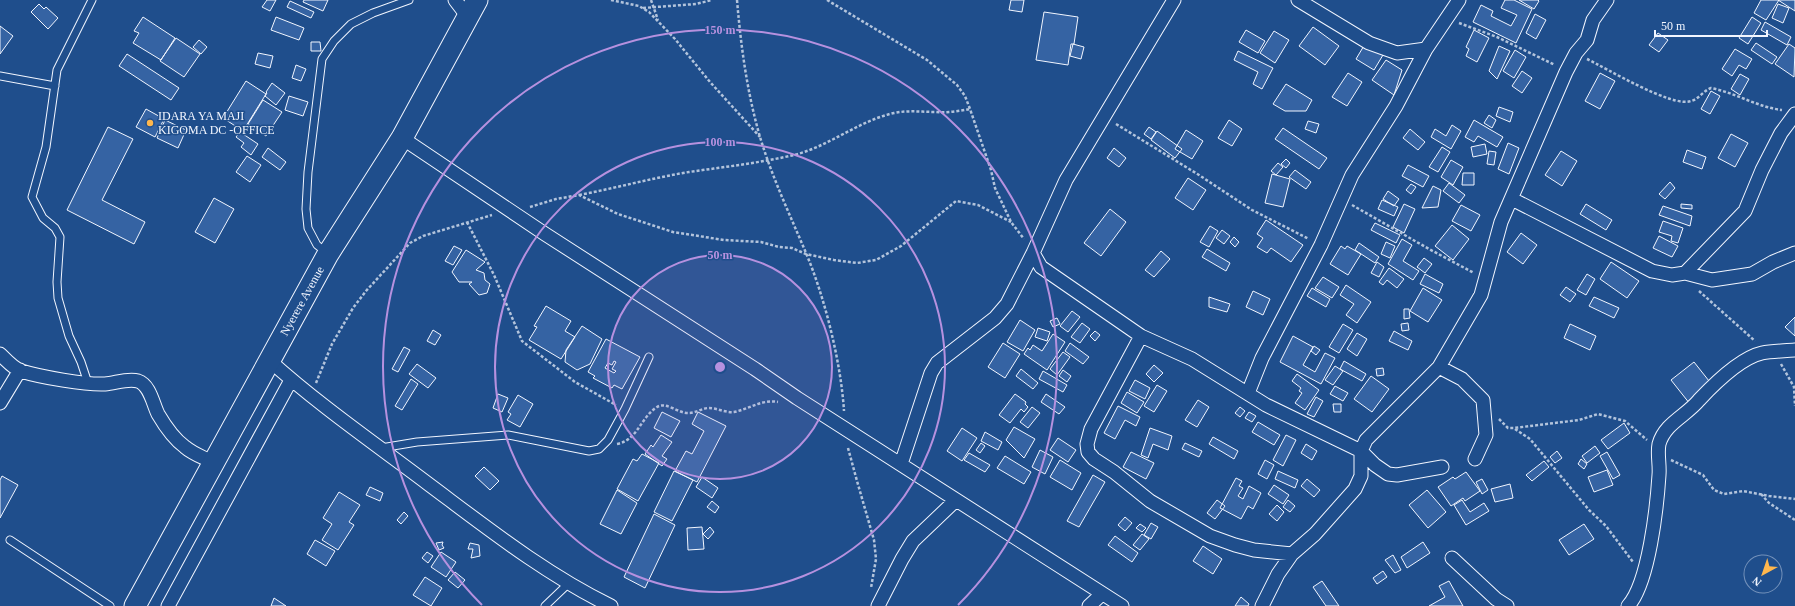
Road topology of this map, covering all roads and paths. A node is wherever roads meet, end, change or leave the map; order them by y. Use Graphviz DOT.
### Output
graph roads {
  1 [pos="92,0"];
  2 [pos="409,0"];
  3 [pos="455,0"];
  4 [pos="611,0"];
  5 [pos="650,0"];
  6 [pos="712,0"];
  7 [pos="737,0"];
  8 [pos="827,0"];
  9 [pos="1174,0"];
  10 [pos="1298,0"];
  11 [pos="1459,0"];
  12 [pos="1602,2"];
  13 [pos="653,7"];
  14 [pos="642,8"];
  15 [pos="473,9"];
  16 [pos="1447,18"];
  17 [pos="658,21"];
  18 [pos="1426,49"];
  19 [pos="1576,53"];
  20 [pos="1566,72"];
  21 [pos="0,76"];
  22 [pos="55,86"];
  23 [pos="970,109"];
  24 [pos="1792,112"];
  25 [pos="1103,116"];
  26 [pos="402,138"];
  27 [pos="761,138"];
  28 [pos="768,159"];
  29 [pos="579,195"];
  30 [pos="1342,198"];
  31 [pos="1512,198"];
  32 [pos="509,210"];
  33 [pos="467,222"];
  34 [pos="1011,222"];
  35 [pos="1321,245"];
  36 [pos="1033,253"];
  37 [pos="1795,253"];
  38 [pos="328,254"];
  39 [pos="806,254"];
  40 [pos="1682,274"];
  41 [pos="1486,279"];
  42 [pos="1141,336"];
  43 [pos="1795,350"];
  44 [pos="1768,352"];
  45 [pos="0,354"];
  46 [pos="649,357"];
  47 [pos="269,360"];
  48 [pos="1439,367"];
  49 [pos="20,370"];
  50 [pos="291,380"];
  51 [pos="88,383"];
  52 [pos="1248,393"];
  53 [pos="310,396"];
  54 [pos="797,398"];
  55 [pos="1483,400"];
  56 [pos="0,403"];
  57 [pos="1795,406"];
  58 [pos="625,409"];
  59 [pos="1514,428"];
  60 [pos="845,429"];
  61 [pos="604,446"];
  62 [pos="380,448"];
  63 [pos="1361,451"];
  64 [pos="1659,456"];
  65 [pos="1475,459"];
  66 [pos="214,463"];
  67 [pos="901,464"];
  68 [pos="1442,467"];
  69 [pos="1761,494"];
  70 [pos="1795,498"];
  71 [pos="956,500"];
  72 [pos="1795,520"];
  73 [pos="10,540"];
  74 [pos="1292,554"];
  75 [pos="1452,558"];
  76 [pos="1643,573"];
  77 [pos="569,583"];
  78 [pos="871,591"];
  79 [pos="1102,594"];
  80 [pos="110,606"];
  81 [pos="135,606"];
  82 [pos="168,606"];
  83 [pos="545,606"];
  84 [pos="611,606"];
  85 [pos="878,606"];
  86 [pos="1089,606"];
  87 [pos="1122,606"];
  88 [pos="1262,606"];
  89 [pos="1507,606"];
  90 [pos="1628,606"];
  1 -- 22 [label="lane"];
  2 -- 38 [label="lane"];
  3 -- 15 [label="street"];
  4 -- 14 [label="path"];
  5 -- 13 [label="path"];
  6 -- 13 [label="path"];
  7 -- 27 [label="path"];
  8 -- 23 [label="path"];
  9 -- 25 [label="street"];
  10 -- 18 [label="street"];
  11 -- 16 [label="street"];
  12 -- 19 [label="street"];
  13 -- 14 [label="path"];
  13 -- 17 [label="path"];
  14 -- 17 [label="path"];
  15 -- 26 [label="main road, Nyerere Avenue"];
  16 -- 18 [label="street"];
  16 -- 20 [label="path"];
  17 -- 27 [label="path"];
  18 -- 30 [label="street"];
  19 -- 20 [label="street"];
  19 -- 24 [label="path"];
  20 -- 31 [label="street"];
  21 -- 22 [label="lane"];
  22 -- 51 [label="lane"];
  23 -- 28 [label="path"];
  23 -- 34 [label="path"];
  24 -- 40 [label="street"];
  25 -- 35 [label="path"];
  25 -- 36 [label="street"];
  26 -- 32 [label="street"];
  26 -- 38 [label="main road, Nyerere Avenue"];
  27 -- 28 [label="path"];
  28 -- 29 [label="path"];
  28 -- 39 [label="path"];
  29 -- 32 [label="path"];
  29 -- 39 [label="path"];
  30 -- 35 [label="street"];
  30 -- 41 [label="path"];
  31 -- 40 [label="street"];
  31 -- 41 [label="street"];
  32 -- 33 [label="path"];
  32 -- 54 [label="street"];
  33 -- 53 [label="path"];
  33 -- 58 [label="path"];
  34 -- 36 [label="path"];
  34 -- 39 [label="path"];
  35 -- 52 [label="street"];
  36 -- 42 [label="street"];
  36 -- 67 [label="street"];
  37 -- 40 [label="street"];
  38 -- 47 [label="main road, Nyerere Avenue"];
  39 -- 60 [label="path"];
  40 -- 44 [label="path"];
  41 -- 48 [label="street"];
  42 -- 52 [label="street"];
  42 -- 74 [label="street"];
  43 -- 44 [label="street"];
  44 -- 57 [label="path"];
  44 -- 64 [label="street"];
  45 -- 49 [label="street"];
  46 -- 58 [label="lane"];
  47 -- 50 [label="street"];
  47 -- 66 [label="main road, Nyerere Avenue"];
  48 -- 55 [label="street"];
  48 -- 63 [label="street"];
  49 -- 51 [label="street"];
  49 -- 56 [label="street"];
  50 -- 53 [label="street"];
  50 -- 82 [label="street"];
  51 -- 66 [label="street"];
  52 -- 63 [label="street"];
  53 -- 62 [label="street"];
  54 -- 60 [label="street"];
  54 -- 61 [label="path"];
  55 -- 59 [label="path"];
  55 -- 65 [label="street"];
  58 -- 61 [label="lane"];
  59 -- 64 [label="path"];
  59 -- 76 [label="path"];
  60 -- 67 [label="street"];
  60 -- 78 [label="path"];
  61 -- 62 [label="lane"];
  62 -- 77 [label="street"];
  63 -- 68 [label="street"];
  63 -- 74 [label="street"];
  64 -- 69 [label="path"];
  64 -- 76 [label="street"];
  66 -- 81 [label="main road, Nyerere Avenue"];
  67 -- 71 [label="street"];
  69 -- 70 [label="path"];
  69 -- 72 [label="path"];
  71 -- 79 [label="street"];
  71 -- 85 [label="street"];
  73 -- 80 [label="lane"];
  74 -- 88 [label="street"];
  75 -- 89 [label="street"];
  76 -- 90 [label="street"];
  77 -- 83 [label="lane"];
  77 -- 84 [label="street"];
  79 -- 86 [label="street"];
  79 -- 87 [label="street"];
}
